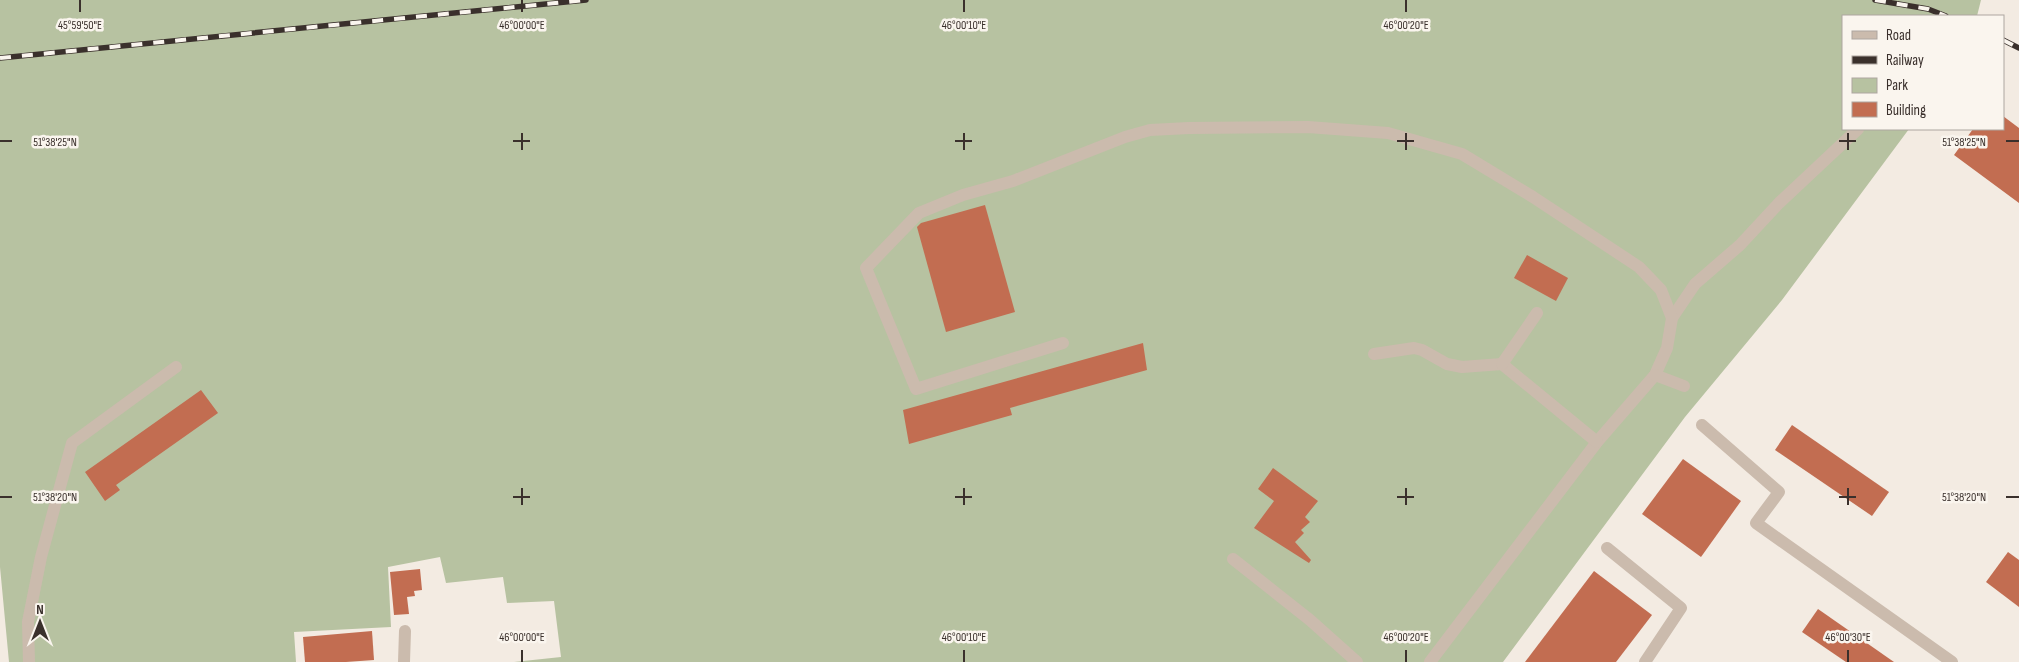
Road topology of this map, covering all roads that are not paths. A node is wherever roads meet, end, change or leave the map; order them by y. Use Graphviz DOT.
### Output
graph roads {
  1 [pos="1857,130"];
  2 [pos="1537,312"];
  3 [pos="1672,318"];
  4 [pos="1063,343"];
  5 [pos="1374,354"];
  6 [pos="1502,364"];
  7 [pos="176,368"];
  8 [pos="1655,375"];
  9 [pos="1684,386"];
  10 [pos="1702,424"];
  11 [pos="1597,442"];
  12 [pos="1607,548"];
  13 [pos="1233,559"];
  14 [pos="405,631"];
  15 [pos="30,662"];
  16 [pos="404,662"];
  17 [pos="1357,662"];
  18 [pos="1430,662"];
  19 [pos="1645,662"];
  20 [pos="1952,662"];
  1 -- 3 [label="street"];
  2 -- 6 [label="street"];
  3 -- 4 [label="street"];
  3 -- 8 [label="street"];
  5 -- 6 [label="street"];
  6 -- 11 [label="street"];
  7 -- 15 [label="street"];
  8 -- 9 [label="street"];
  8 -- 11 [label="street"];
  10 -- 20 [label="street"];
  11 -- 18 [label="street"];
  12 -- 19 [label="street"];
  13 -- 17 [label="street"];
  14 -- 16 [label="street"];
}
